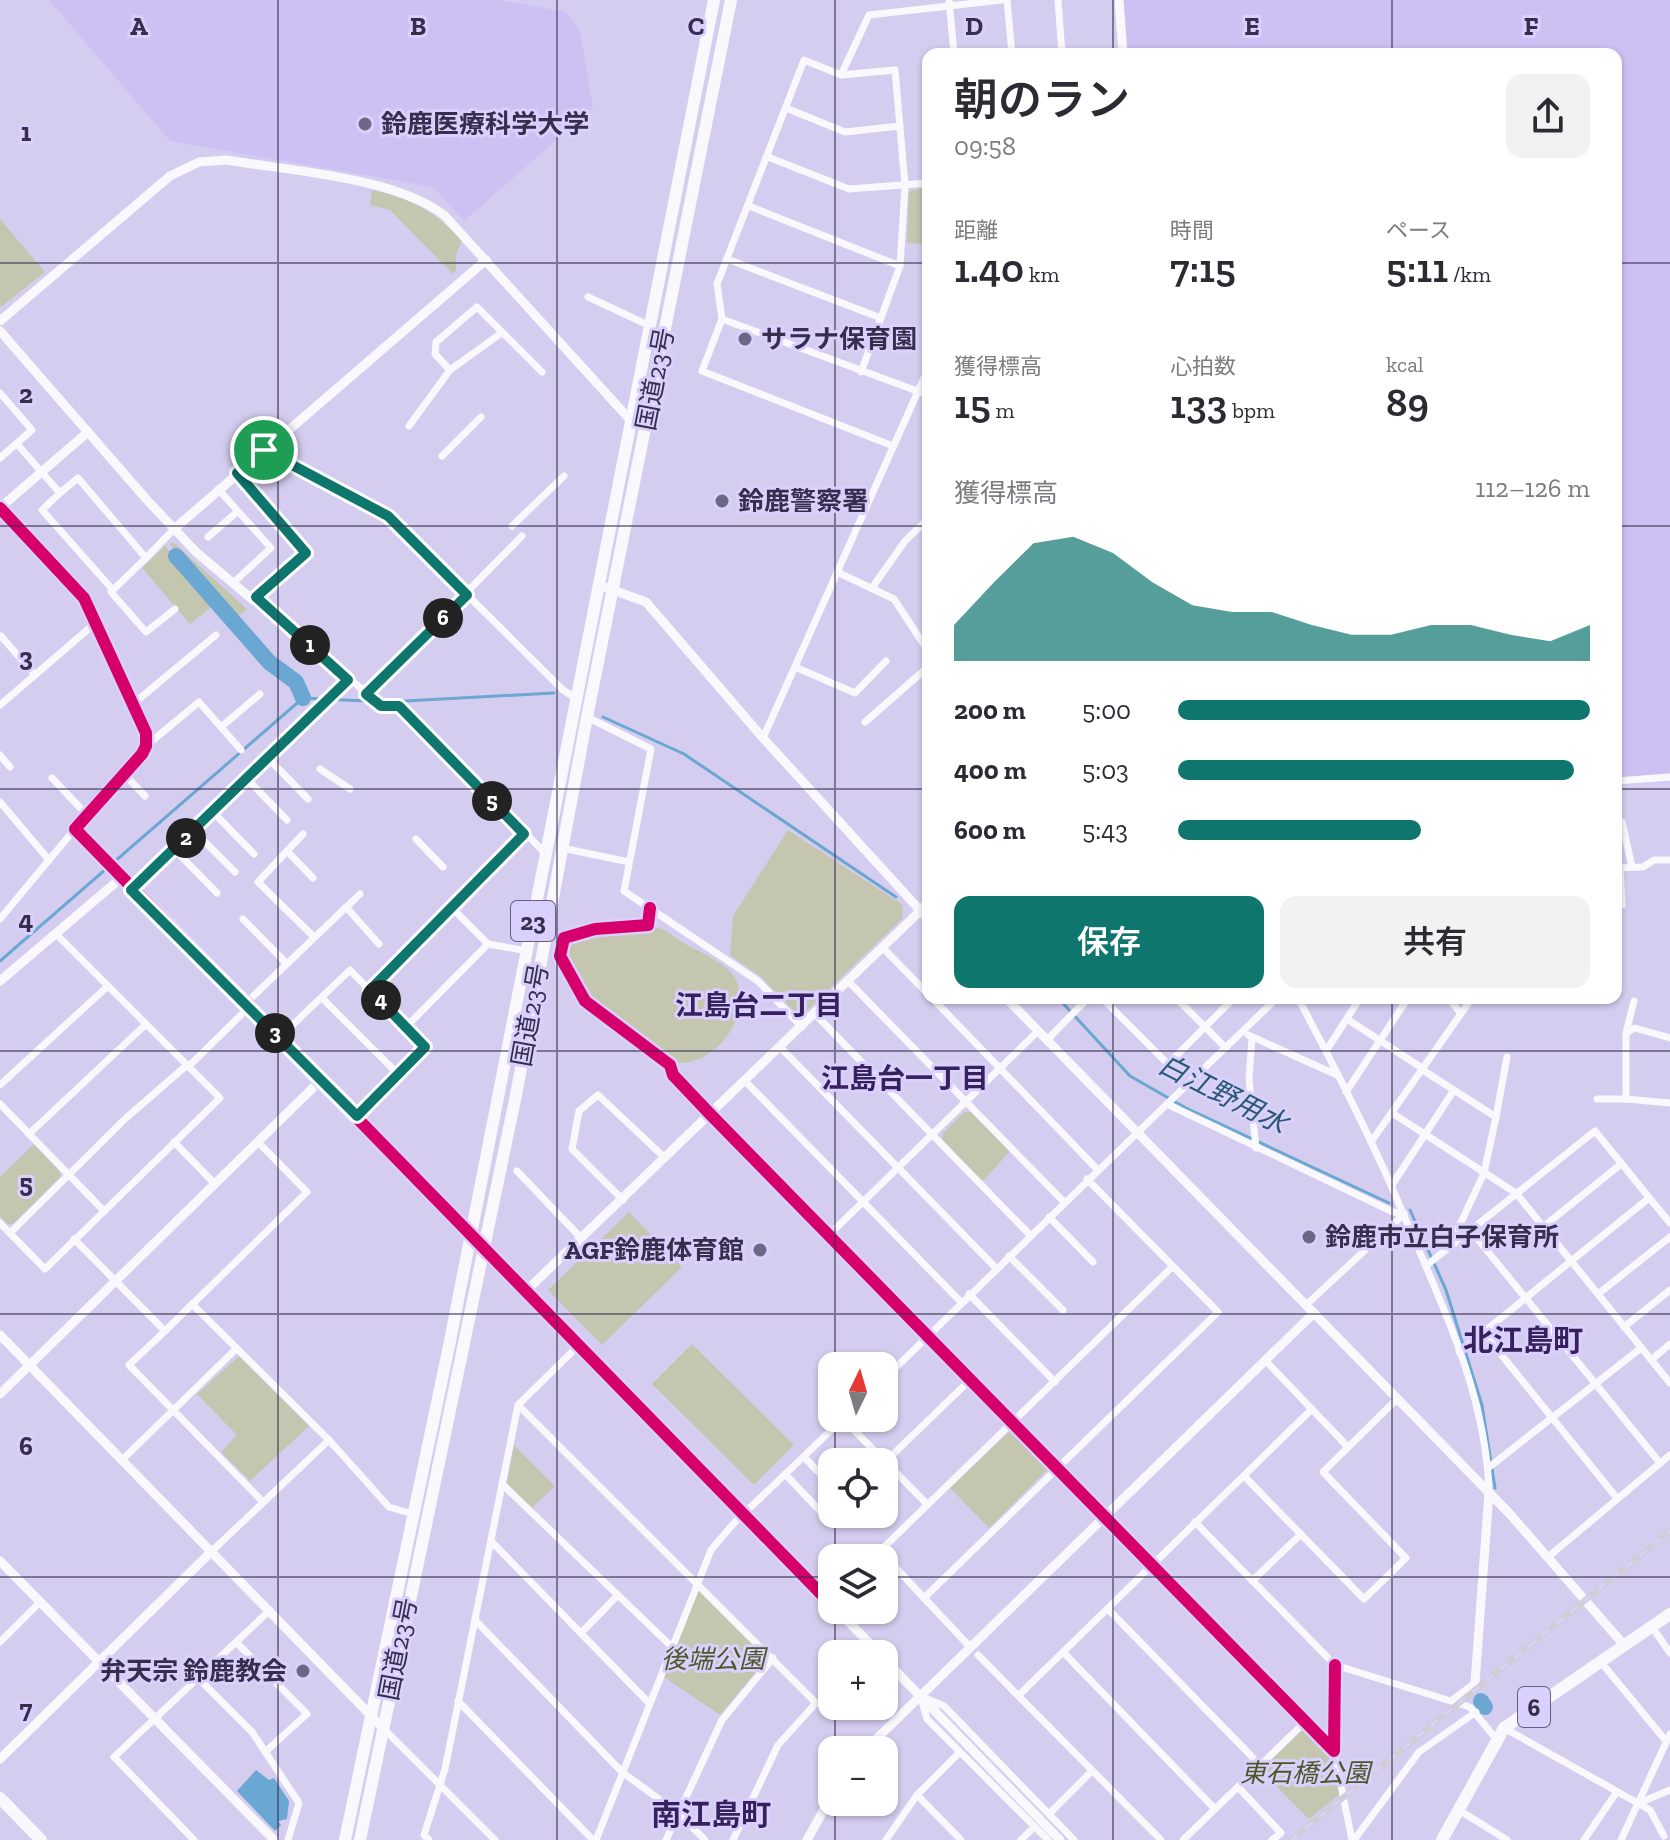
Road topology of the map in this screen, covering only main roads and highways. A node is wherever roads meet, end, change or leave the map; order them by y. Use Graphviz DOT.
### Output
graph roads {
  1 [pos="714,0"];
  2 [pos="731,0"];
  3 [pos="1670,1614"];
  4 [pos="0,1798"];
  5 [pos="41,1840"];
  6 [pos="345,1840"];
  7 [pos="360,1840"];
  8 [pos="1442,1840"];
  1 -- 6 [label="main road, 国道23号 / 23"];
  2 -- 7 [label="main road, 国道23号 / 23"];
  3 -- 8 [label="main road, 6"];
  4 -- 5 [label="main road"];
}
